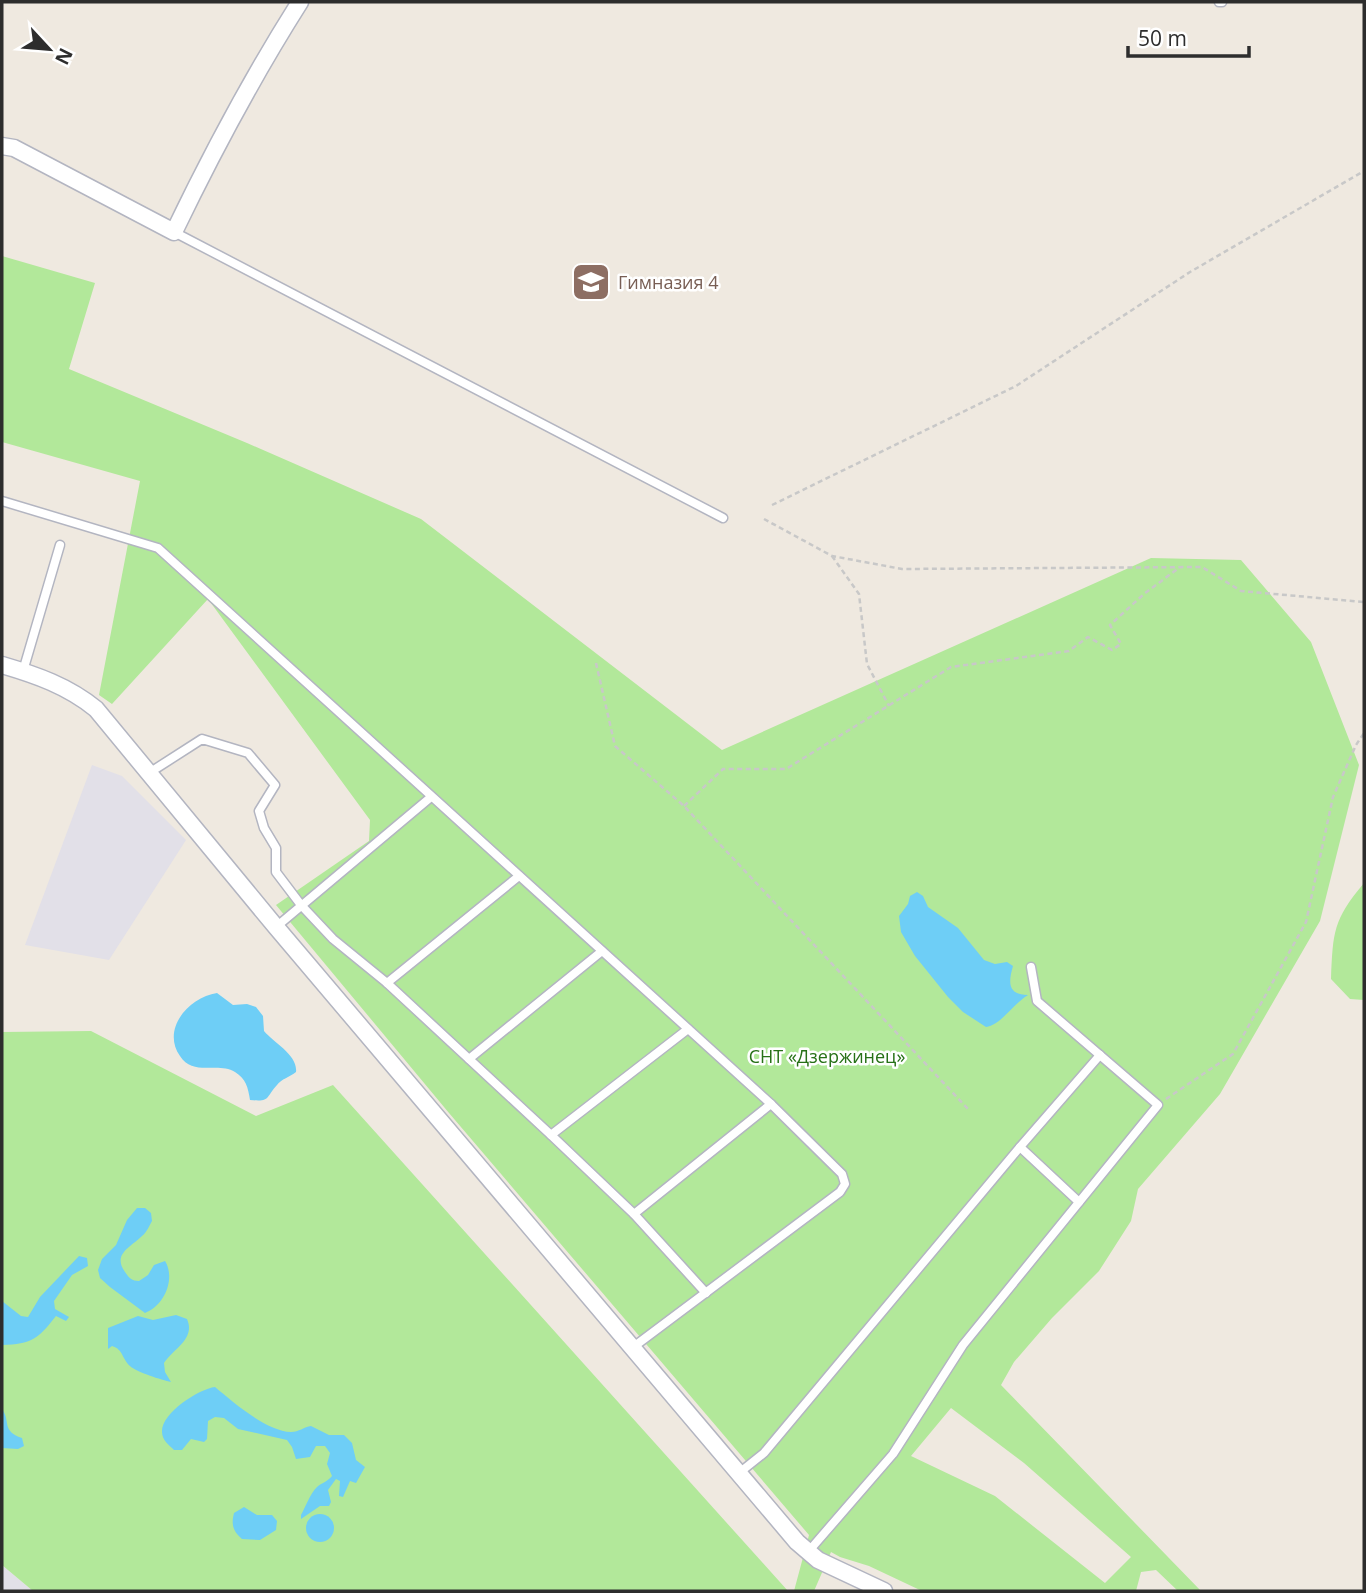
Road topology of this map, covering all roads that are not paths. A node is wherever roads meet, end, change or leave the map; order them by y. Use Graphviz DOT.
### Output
graph roads {
  1 [pos="300,2"];
  2 [pos="2,146"];
  3 [pos="174,232"];
  4 [pos="2,501"];
  5 [pos="723,518"];
  6 [pos="60,545"];
  7 [pos="2,665"];
  8 [pos="23,671"];
  9 [pos="149,773"];
  10 [pos="431,797"];
  11 [pos="519,876"];
  12 [pos="301,905"];
  13 [pos="276,927"];
  14 [pos="602,951"];
  15 [pos="1031,967"];
  16 [pos="387,984"];
  17 [pos="688,1029"];
  18 [pos="1100,1055"];
  19 [pos="469,1059"];
  20 [pos="771,1104"];
  21 [pos="551,1135"];
  22 [pos="1020,1147"];
  23 [pos="1079,1202"];
  24 [pos="634,1214"];
  25 [pos="706,1293"];
  26 [pos="632,1348"];
  27 [pos="738,1474"];
  28 [pos="808,1552"];
  29 [pos="884,1591"];
  1 -- 3 [label="street"];
  2 -- 3 [label="street"];
  3 -- 5 [label="lane"];
  4 -- 10 [label="lane"];
  6 -- 8 [label="lane"];
  7 -- 8 [label="street"];
  8 -- 9 [label="street"];
  9 -- 12 [label="lane"];
  9 -- 13 [label="street"];
  10 -- 11 [label="lane"];
  10 -- 12 [label="lane"];
  11 -- 14 [label="lane"];
  11 -- 16 [label="lane"];
  12 -- 13 [label="lane"];
  12 -- 16 [label="lane"];
  13 -- 26 [label="street"];
  14 -- 17 [label="lane"];
  14 -- 19 [label="lane"];
  15 -- 18 [label="lane"];
  16 -- 19 [label="lane"];
  17 -- 20 [label="lane"];
  17 -- 21 [label="lane"];
  18 -- 22 [label="lane"];
  18 -- 23 [label="lane"];
  19 -- 21 [label="lane"];
  20 -- 24 [label="lane"];
  20 -- 25 [label="lane"];
  21 -- 24 [label="lane"];
  22 -- 23 [label="lane"];
  22 -- 27 [label="lane"];
  23 -- 28 [label="lane"];
  24 -- 25 [label="lane"];
  25 -- 26 [label="lane"];
  26 -- 27 [label="street"];
  27 -- 28 [label="street"];
  28 -- 29 [label="street"];
}
